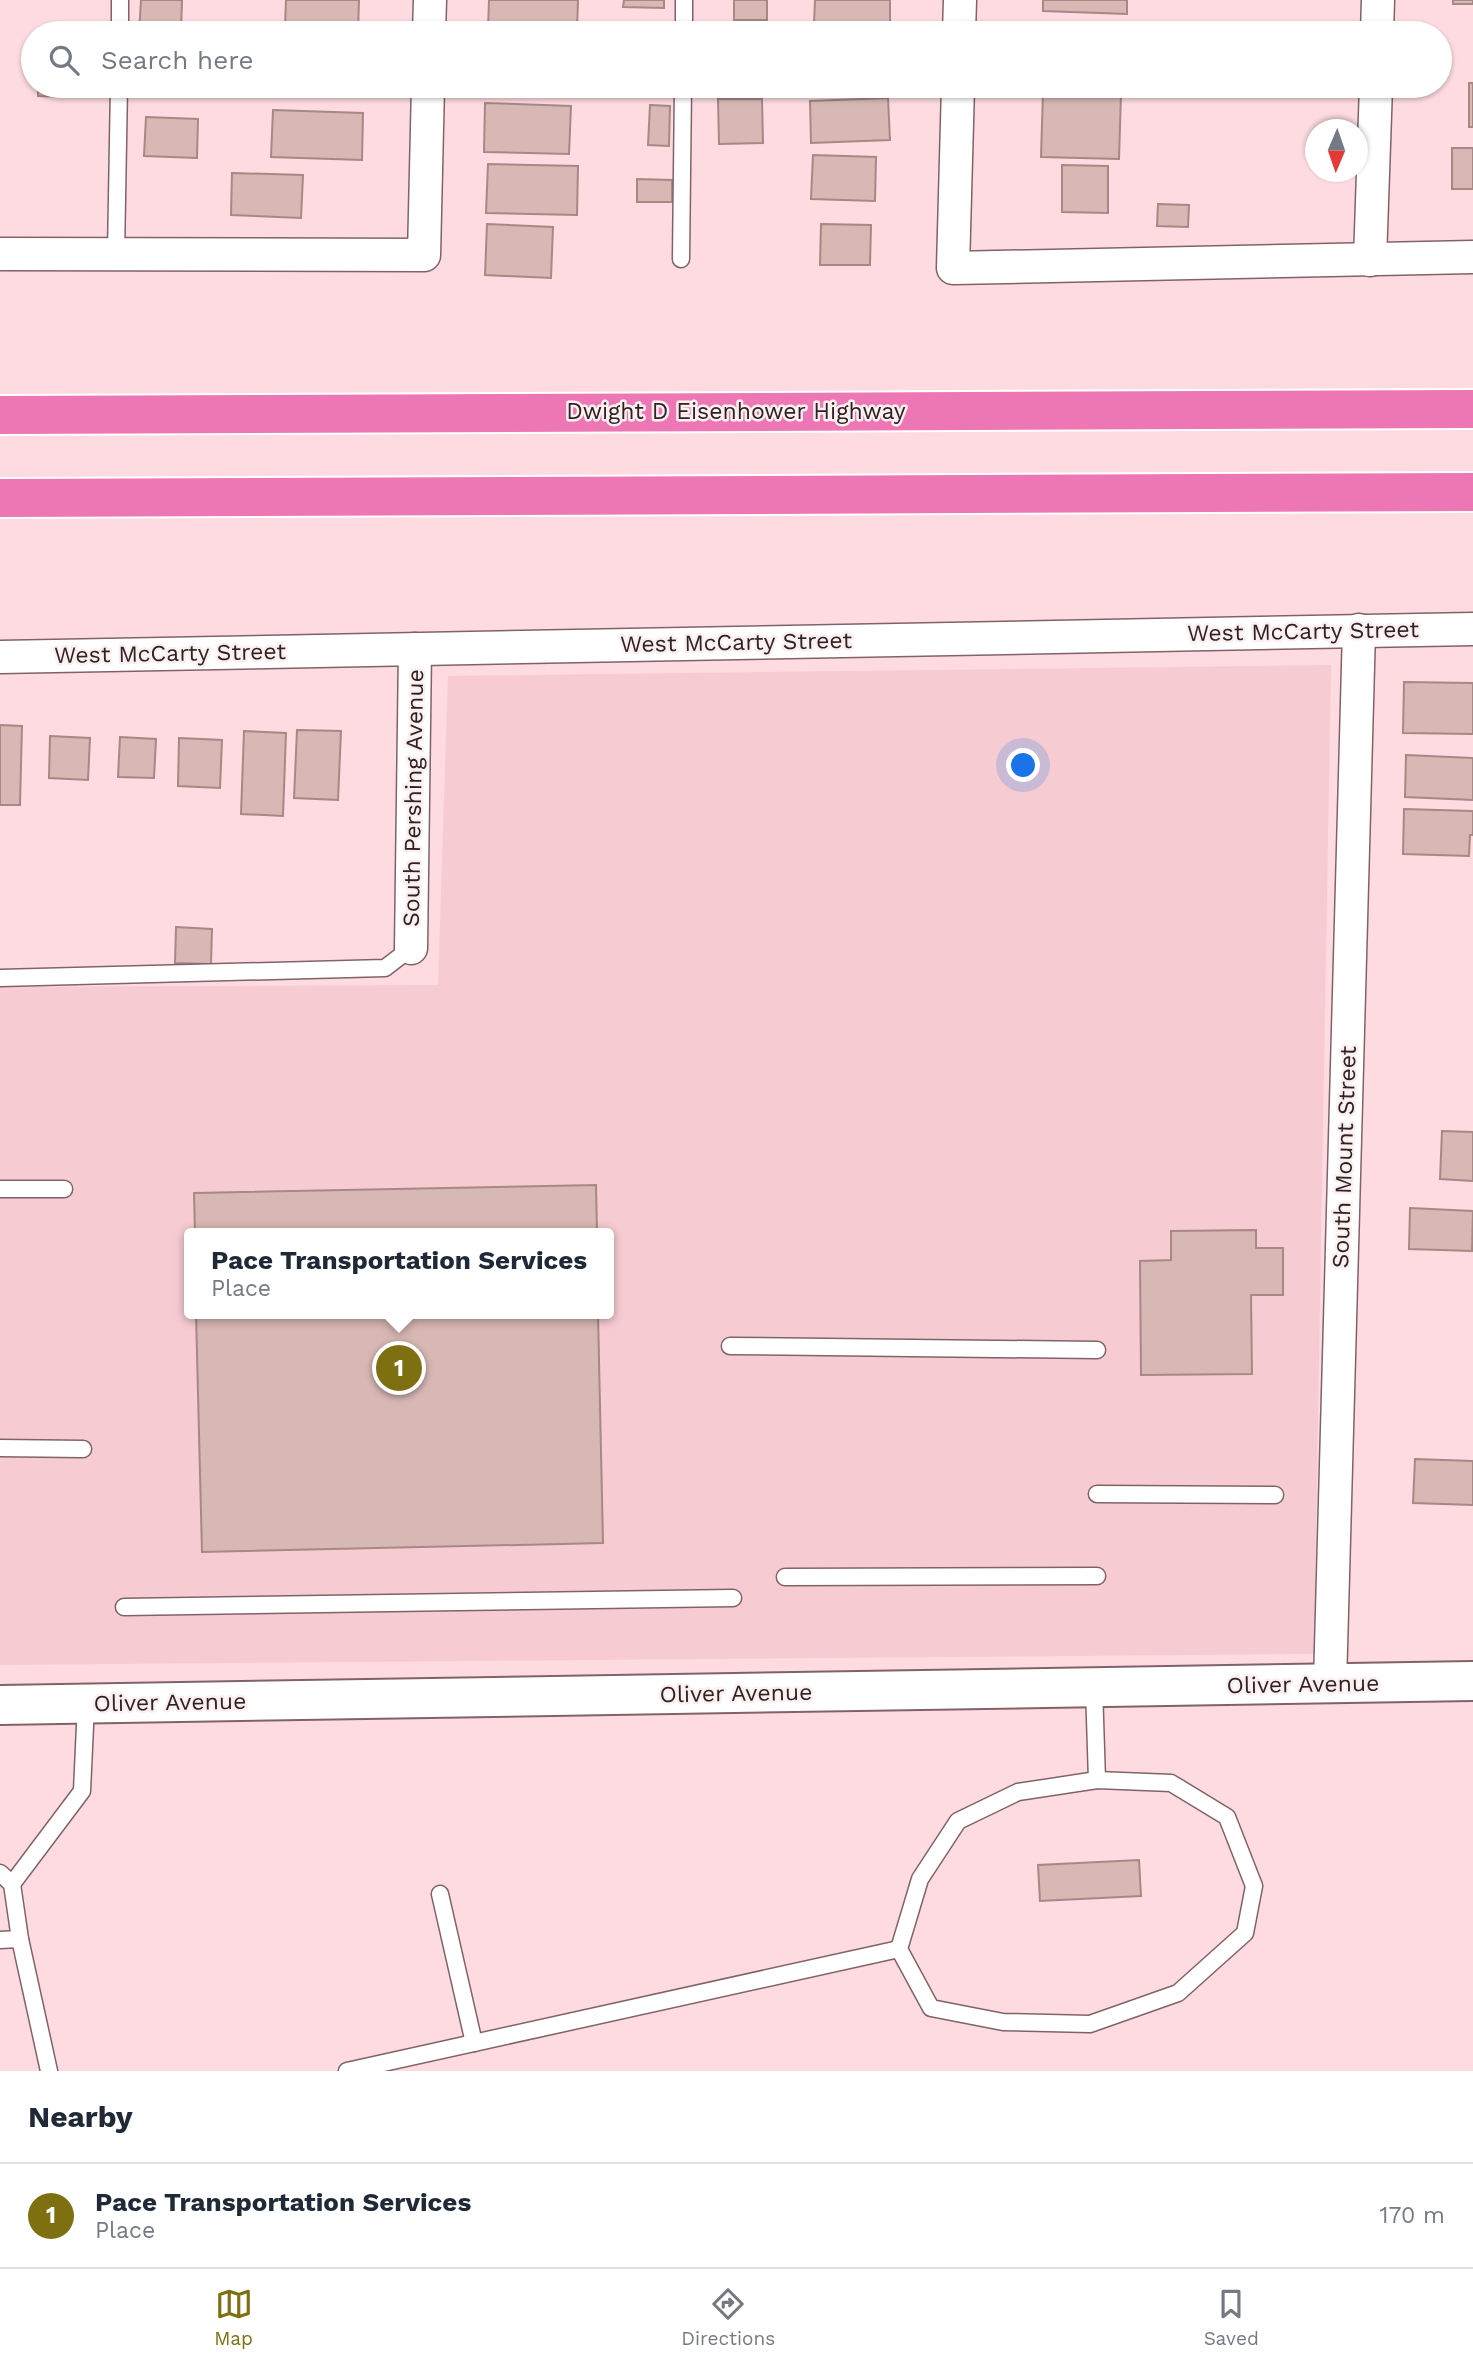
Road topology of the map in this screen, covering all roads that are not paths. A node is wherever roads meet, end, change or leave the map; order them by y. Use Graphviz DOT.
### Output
graph roads {
  1 [pos="120,0"];
  2 [pos="430,0"];
  3 [pos="684,0"];
  4 [pos="960,0"];
  5 [pos="1378,0"];
  6 [pos="120,21"];
  7 [pos="429,21"];
  8 [pos="684,21"];
  9 [pos="959,21"];
  10 [pos="1377,21"];
  11 [pos="119,98"];
  12 [pos="428,98"];
  13 [pos="683,98"];
  14 [pos="958,98"];
  15 [pos="1376,98"];
  16 [pos="0,254"];
  17 [pos="116,254"];
  18 [pos="1473,257"];
  19 [pos="681,259"];
  20 [pos="1370,260"];
  21 [pos="1473,409"];
  22 [pos="0,415"];
  23 [pos="1473,492"];
  24 [pos="0,498"];
  25 [pos="1473,629"];
  26 [pos="1359,630"];
  27 [pos="415,649"];
  28 [pos="0,656"];
  29 [pos="411,948"];
  30 [pos="0,978"];
  31 [pos="0,1189"];
  32 [pos="64,1189"];
  33 [pos="730,1346"];
  34 [pos="1097,1350"];
  35 [pos="0,1448"];
  36 [pos="83,1449"];
  37 [pos="1097,1494"];
  38 [pos="1275,1495"];
  39 [pos="1097,1576"];
  40 [pos="785,1577"];
  41 [pos="733,1598"];
  42 [pos="124,1607"];
  43 [pos="1473,1681"];
  44 [pos="1330,1684"];
  45 [pos="1094,1688"];
  46 [pos="86,1704"];
  47 [pos="0,1705"];
  48 [pos="1097,1780"];
  49 [pos="6,1879"];
  50 [pos="440,1894"];
  51 [pos="20,1939"];
  52 [pos="0,1940"];
  53 [pos="899,1949"];
  54 [pos="474,2043"];
  55 [pos="49,2071"];
  56 [pos="347,2071"];
  1 -- 6 [label="lane"];
  2 -- 7 [label="street"];
  3 -- 8 [label="lane"];
  4 -- 9 [label="street"];
  5 -- 10 [label="street"];
  11 -- 17 [label="lane"];
  12 -- 17 [label="street"];
  13 -- 19 [label="lane"];
  14 -- 20 [label="street"];
  15 -- 20 [label="street"];
  16 -- 17 [label="street"];
  18 -- 20 [label="street"];
  21 -- 22 [label="highway, Dwight D Eisenhower Highway"];
  23 -- 24 [label="highway"];
  25 -- 26 [label="street, West McCarty Street"];
  26 -- 27 [label="street, West McCarty Street"];
  26 -- 44 [label="street, South Mount Street"];
  27 -- 28 [label="street, West McCarty Street"];
  27 -- 29 [label="street, South Pershing Avenue"];
  29 -- 30 [label="lane"];
  31 -- 32 [label="lane"];
  33 -- 34 [label="lane"];
  35 -- 36 [label="lane"];
  37 -- 38 [label="lane"];
  39 -- 40 [label="lane"];
  41 -- 42 [label="lane"];
  43 -- 44 [label="street, Oliver Avenue"];
  44 -- 45 [label="street, Oliver Avenue"];
  45 -- 46 [label="street, Oliver Avenue"];
  45 -- 48 [label="lane"];
  46 -- 47 [label="street, Oliver Avenue"];
  46 -- 49 [label="lane"];
  48 -- 53 [label="lane"];
  48 -- 53 [label="lane"];
  49 -- 51 [label="lane"];
  50 -- 54 [label="lane"];
  51 -- 52 [label="lane"];
  51 -- 55 [label="lane"];
  53 -- 54 [label="lane"];
  54 -- 56 [label="lane"];
}
